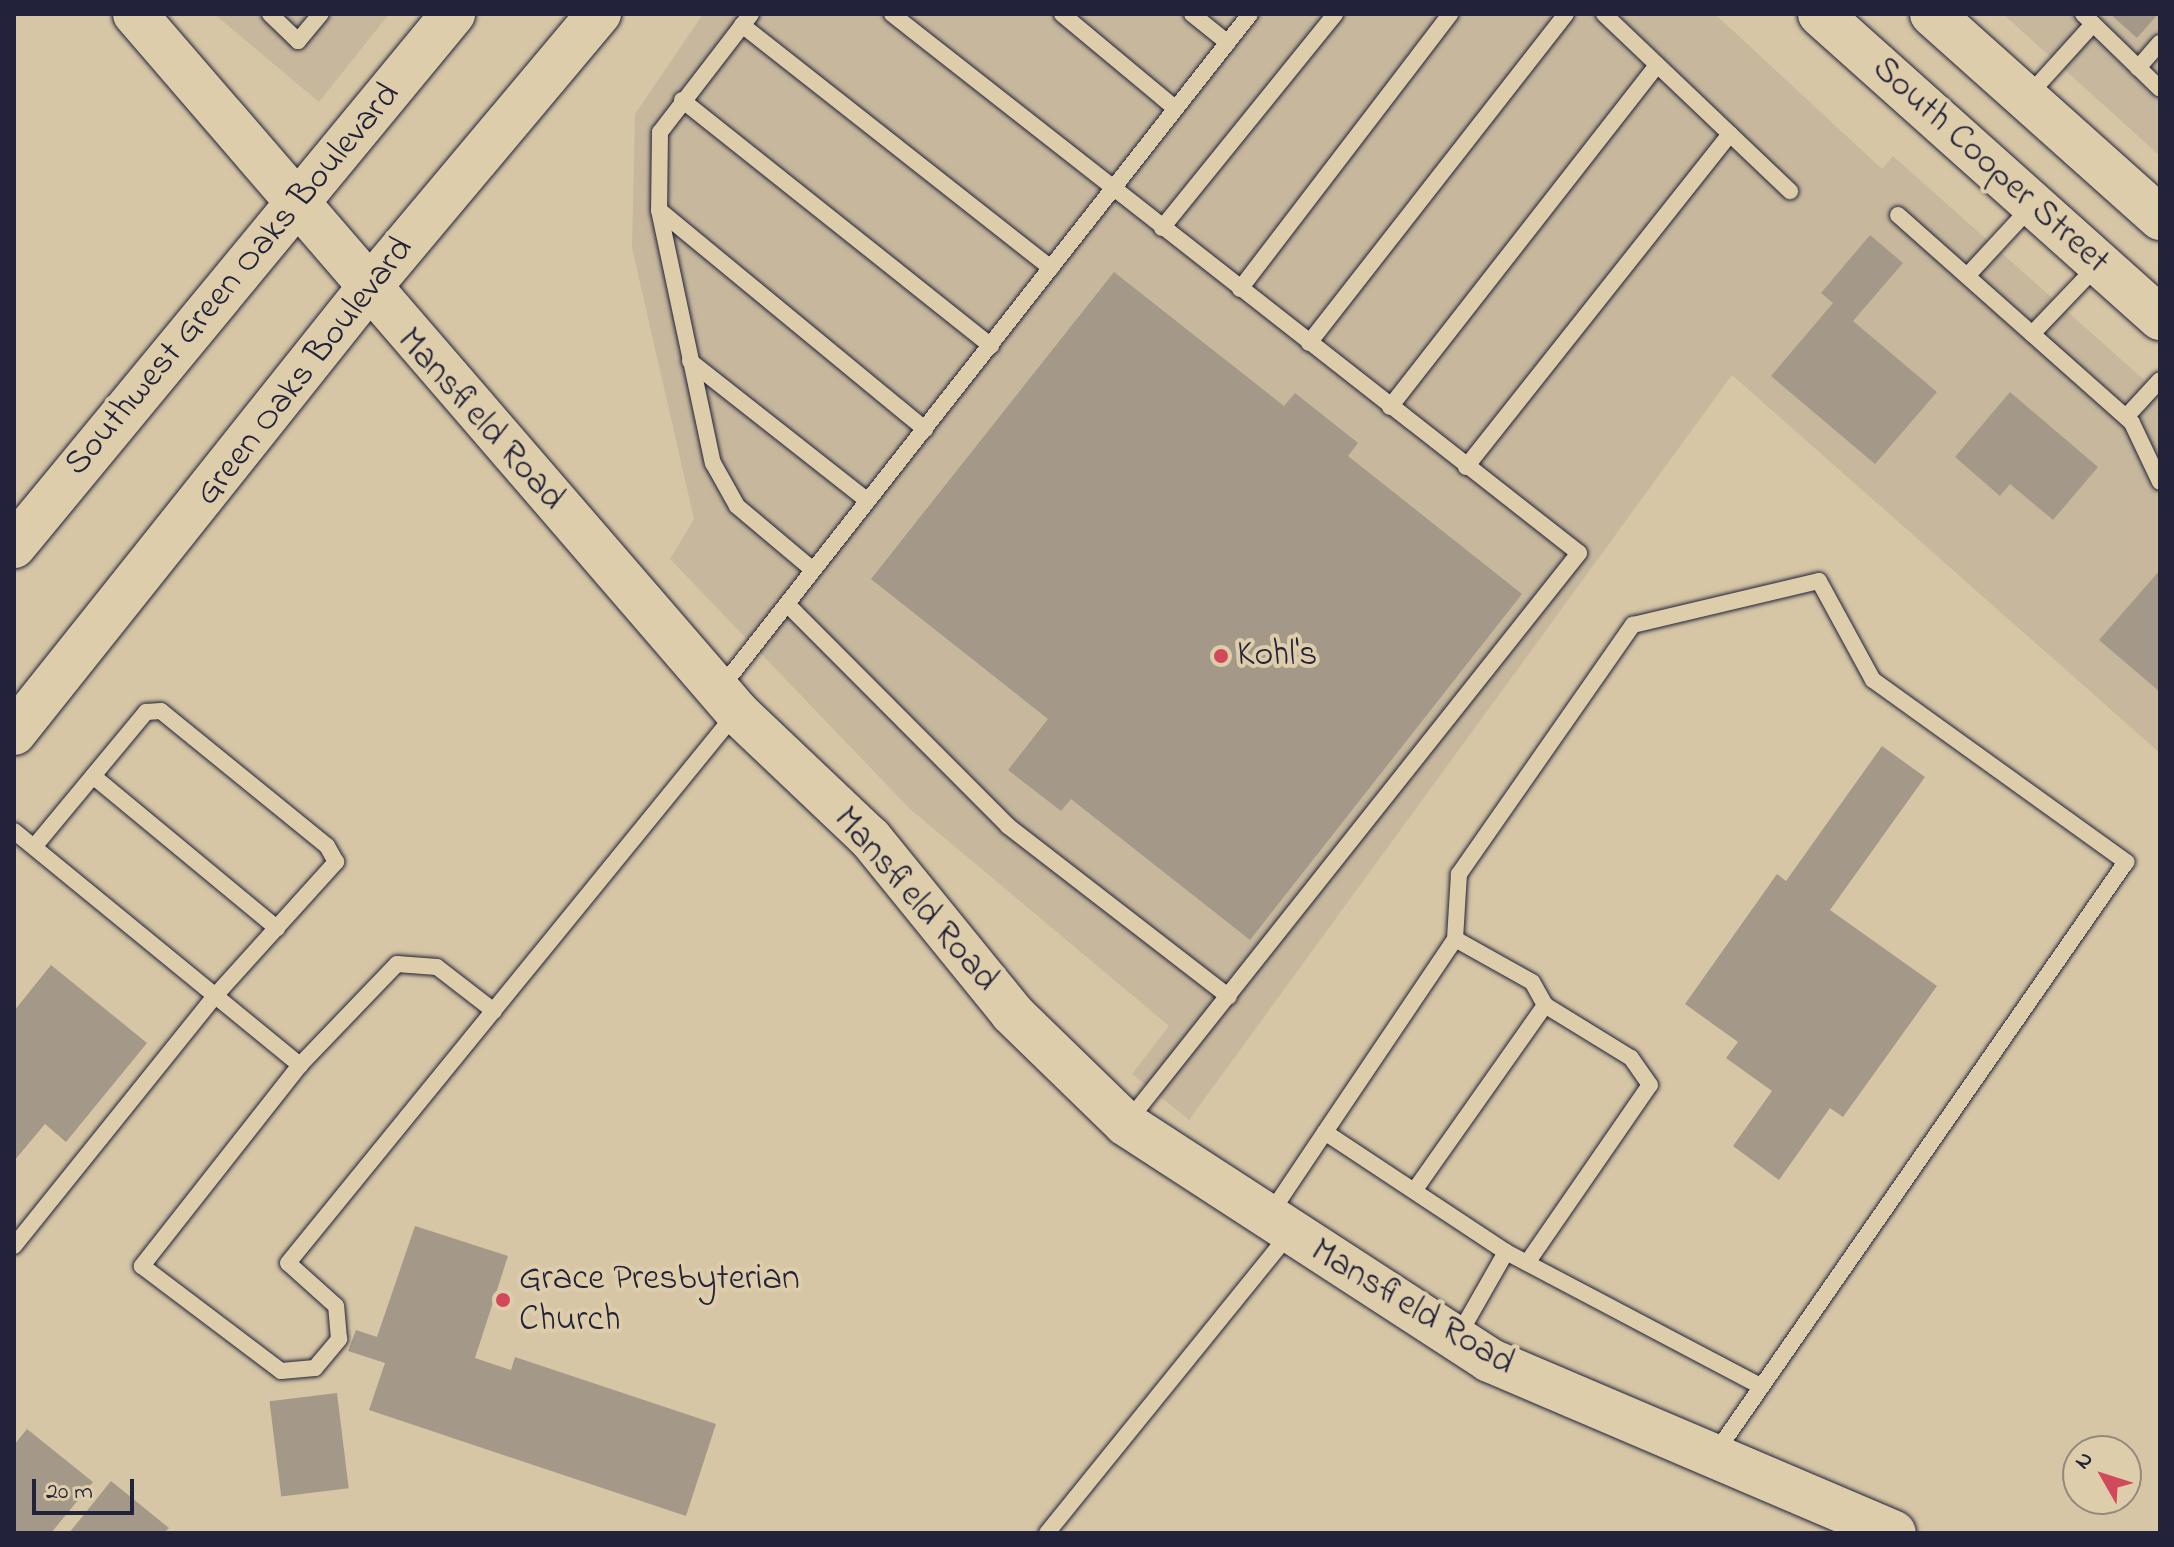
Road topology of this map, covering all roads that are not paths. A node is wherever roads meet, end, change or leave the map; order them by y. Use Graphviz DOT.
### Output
graph roads {
  1 [pos="135,14"];
  2 [pos="270,14"];
  3 [pos="321,14"];
  4 [pos="453,14"];
  5 [pos="599,14"];
  6 [pos="892,14"];
  7 [pos="1062,14"];
  8 [pos="1192,14"];
  9 [pos="1250,14"];
  10 [pos="1335,14"];
  11 [pos="1450,14"];
  12 [pos="1566,14"];
  13 [pos="1604,14"];
  14 [pos="1820,14"];
  15 [pos="1932,14"];
  16 [pos="746,19"];
  17 [pos="2088,19"];
  18 [pos="1228,43"];
  19 [pos="2160,43"];
  20 [pos="1657,65"];
  21 [pos="2138,68"];
  22 [pos="2160,89"];
  23 [pos="2025,99"];
  24 [pos="682,100"];
  25 [pos="1176,109"];
  26 [pos="1730,134"];
  27 [pos="1114,189"];
  28 [pos="1790,191"];
  29 [pos="296,205"];
  30 [pos="2033,206"];
  31 [pos="659,210"];
  32 [pos="1898,215"];
  33 [pos="2160,218"];
  34 [pos="1162,228"];
  35 [pos="2099,264"];
  36 [pos="1051,268"];
  37 [pos="1967,276"];
  38 [pos="1240,289"];
  39 [pos="367,290"];
  40 [pos="2160,318"];
  41 [pos="2032,334"];
  42 [pos="1309,343"];
  43 [pos="991,346"];
  44 [pos="690,361"];
  45 [pos="2160,380"];
  46 [pos="1390,407"];
  47 [pos="2126,417"];
  48 [pos="925,429"];
  49 [pos="1466,467"];
  50 [pos="2160,482"];
  51 [pos="868,501"];
  52 [pos="14,546"];
  53 [pos="813,570"];
  54 [pos="787,604"];
  55 [pos="728,701"];
  56 [pos="14,733"];
  57 [pos="93,776"];
  58 [pos="14,831"];
  59 [pos="34,847"];
  60 [pos="277,928"];
  61 [pos="1455,939"];
  62 [pos="215,996"];
  63 [pos="1229,997"];
  64 [pos="1545,1005"];
  65 [pos="494,1011"];
  66 [pos="300,1065"];
  67 [pos="1126,1124"];
  68 [pos="1325,1132"];
  69 [pos="1414,1191"];
  70 [pos="1278,1226"];
  71 [pos="14,1246"];
  72 [pos="1506,1252"];
  73 [pos="1527,1263"];
  74 [pos="1456,1339"];
  75 [pos="1758,1385"];
  76 [pos="1713,1457"];
  77 [pos="1047,1533"];
  78 [pos="1894,1533"];
  1 -- 29 [label="main road, Mansfield Road"];
  2 -- 3 [label="lane"];
  4 -- 29 [label="main road, Southwest Green Oaks Boulevard"];
  5 -- 39 [label="main road, Green Oaks Boulevard"];
  6 -- 27 [label="lane"];
  7 -- 25 [label="lane"];
  8 -- 18 [label="lane"];
  9 -- 18 [label="lane"];
  10 -- 34 [label="lane"];
  11 -- 38 [label="lane"];
  12 -- 42 [label="lane"];
  13 -- 20 [label="lane"];
  14 -- 30 [label="main road, South Cooper Street"];
  15 -- 23 [label="main road, South Cooper Street"];
  16 -- 24 [label="lane"];
  16 -- 36 [label="lane"];
  17 -- 21 [label="lane"];
  17 -- 23 [label="lane"];
  18 -- 25 [label="lane"];
  19 -- 21 [label="lane"];
  20 -- 26 [label="lane"];
  20 -- 46 [label="lane"];
  21 -- 22 [label="lane"];
  23 -- 33 [label="main road, South Cooper Street"];
  24 -- 31 [label="lane"];
  24 -- 43 [label="lane"];
  25 -- 27 [label="lane"];
  26 -- 28 [label="lane"];
  26 -- 49 [label="lane"];
  27 -- 34 [label="lane"];
  27 -- 36 [label="lane"];
  29 -- 39 [label="main road, Mansfield Road"];
  29 -- 52 [label="main road, Southwest Green Oaks Boulevard"];
  30 -- 35 [label="main road, South Cooper Street"];
  30 -- 37 [label="lane"];
  31 -- 44 [label="lane"];
  31 -- 48 [label="lane"];
  32 -- 37 [label="lane"];
  34 -- 38 [label="lane"];
  35 -- 40 [label="main road, South Cooper Street"];
  35 -- 41 [label="lane"];
  36 -- 43 [label="lane"];
  37 -- 41 [label="lane"];
  38 -- 42 [label="lane"];
  39 -- 55 [label="main road, Mansfield Road"];
  39 -- 56 [label="main road, Green Oaks Boulevard"];
  41 -- 47 [label="lane"];
  42 -- 46 [label="lane"];
  43 -- 48 [label="lane"];
  44 -- 51 [label="lane"];
  44 -- 53 [label="lane"];
  45 -- 47 [label="lane"];
  46 -- 49 [label="lane"];
  47 -- 50 [label="lane"];
  48 -- 51 [label="lane"];
  49 -- 63 [label="lane"];
  51 -- 53 [label="lane"];
  53 -- 54 [label="lane"];
  54 -- 55 [label="lane"];
  54 -- 63 [label="lane"];
  55 -- 65 [label="lane"];
  55 -- 67 [label="main road, Mansfield Road"];
  57 -- 59 [label="lane"];
  57 -- 60 [label="lane"];
  57 -- 60 [label="lane"];
  58 -- 59 [label="lane"];
  59 -- 62 [label="lane"];
  60 -- 62 [label="lane"];
  61 -- 64 [label="lane"];
  61 -- 68 [label="lane"];
  61 -- 75 [label="lane"];
  62 -- 66 [label="lane"];
  62 -- 71 [label="lane"];
  63 -- 67 [label="lane"];
  64 -- 69 [label="lane"];
  64 -- 73 [label="lane"];
  65 -- 66 [label="lane"];
  65 -- 66 [label="lane"];
  67 -- 70 [label="main road, Mansfield Road"];
  68 -- 69 [label="lane"];
  68 -- 70 [label="lane"];
  69 -- 72 [label="lane"];
  70 -- 74 [label="main road, Mansfield Road"];
  70 -- 77 [label="lane"];
  72 -- 73 [label="lane"];
  72 -- 74 [label="lane"];
  73 -- 75 [label="lane"];
  74 -- 76 [label="main road, Mansfield Road"];
  75 -- 76 [label="lane"];
  76 -- 78 [label="main road, Mansfield Road"];
}
